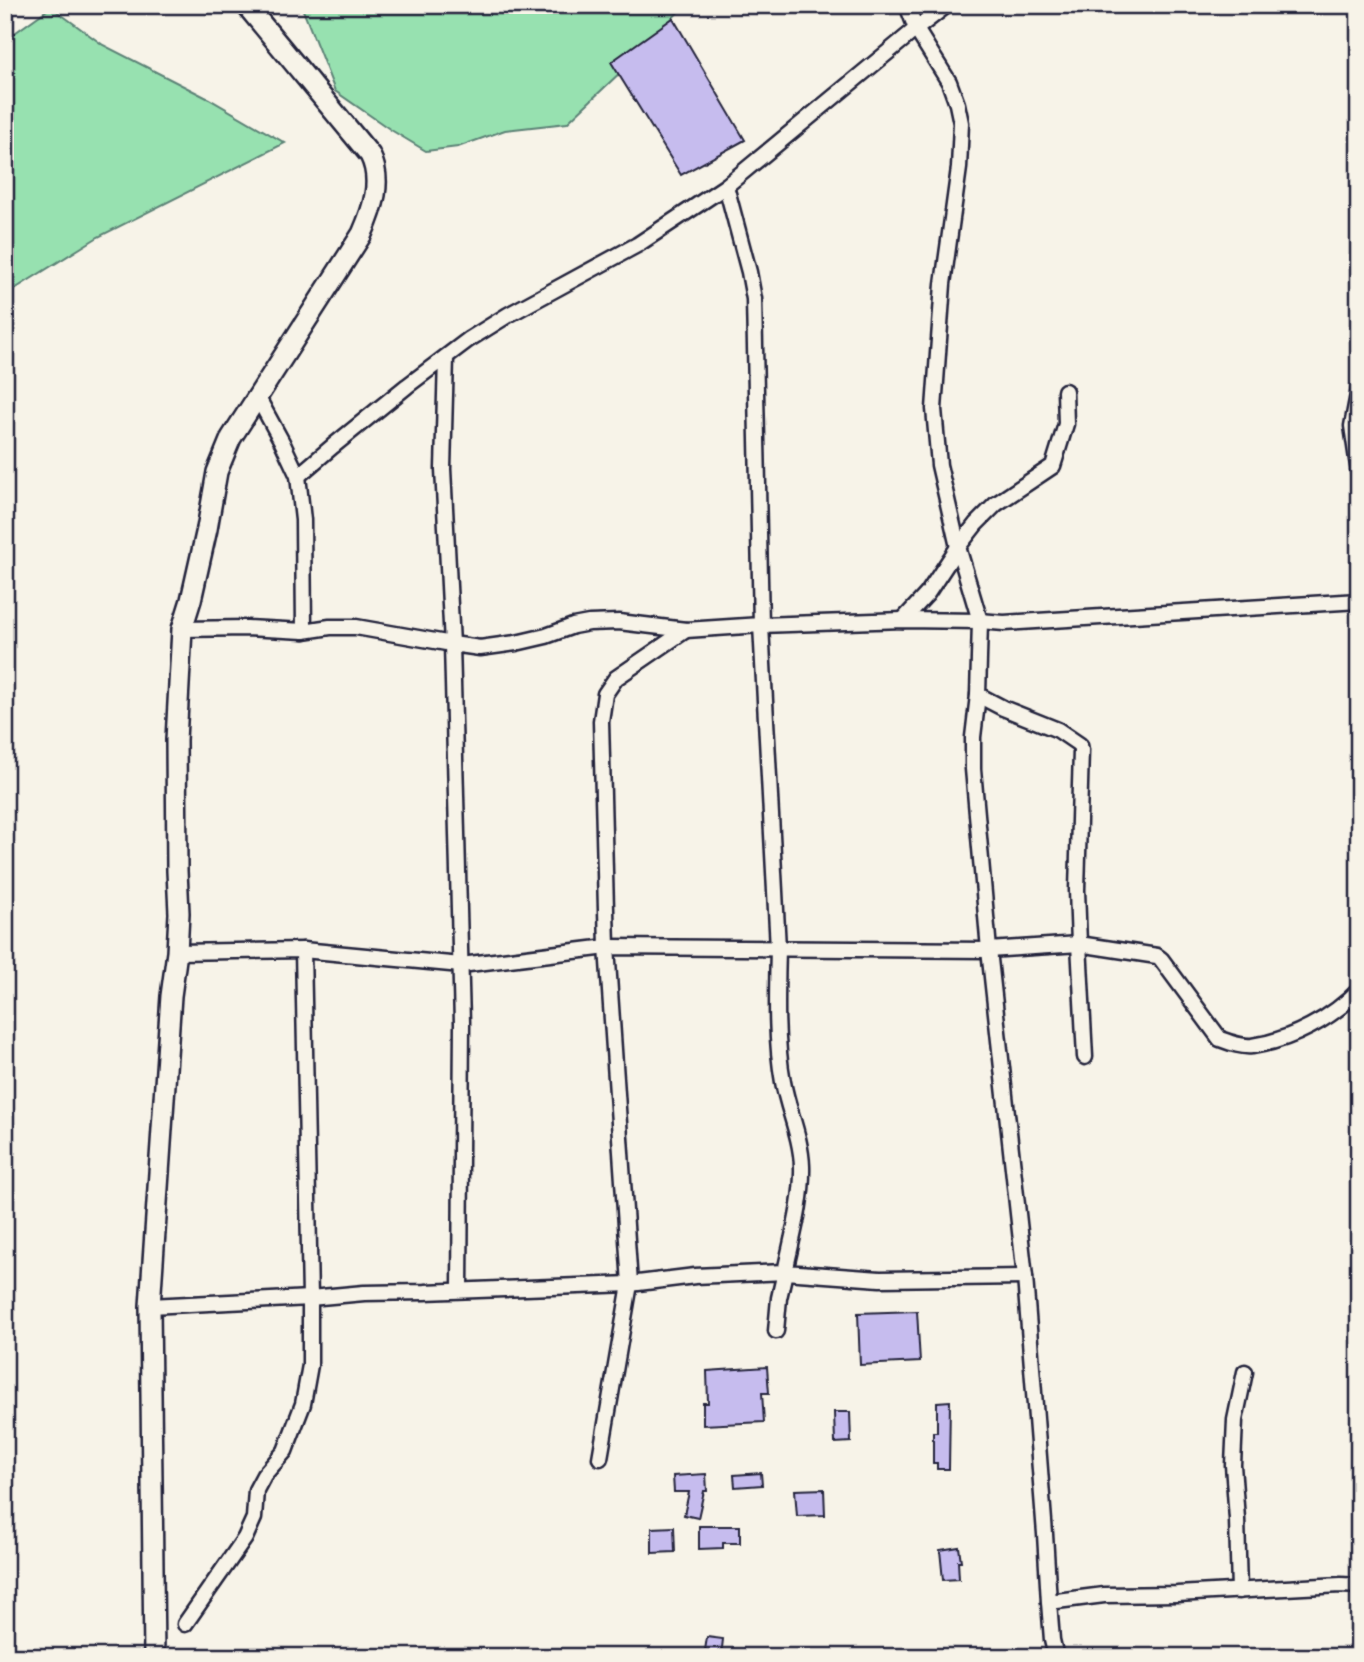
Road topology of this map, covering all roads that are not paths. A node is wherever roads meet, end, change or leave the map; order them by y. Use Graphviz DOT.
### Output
graph roads {
  1 [pos="246,5"];
  2 [pos="907,5"];
  3 [pos="947,5"];
  4 [pos="916,29"];
  5 [pos="726,186"];
  6 [pos="446,357"];
  7 [pos="1359,389"];
  8 [pos="1065,391"];
  9 [pos="257,397"];
  10 [pos="1359,472"];
  11 [pos="298,476"];
  12 [pos="958,547"];
  13 [pos="1359,601"];
  14 [pos="903,620"];
  15 [pos="980,621"];
  16 [pos="761,625"];
  17 [pos="182,629"];
  18 [pos="686,629"];
  19 [pos="304,631"];
  20 [pos="452,644"];
  21 [pos="978,695"];
  22 [pos="1079,944"];
  23 [pos="607,947"];
  24 [pos="778,948"];
  25 [pos="303,950"];
  26 [pos="989,950"];
  27 [pos="177,952"];
  28 [pos="461,965"];
  29 [pos="1359,989"];
  30 [pos="1085,1057"];
  31 [pos="785,1272"];
  32 [pos="1025,1277"];
  33 [pos="630,1284"];
  34 [pos="460,1290"];
  35 [pos="310,1298"];
  36 [pos="150,1306"];
  37 [pos="776,1331"];
  38 [pos="1245,1372"];
  39 [pos="600,1458"];
  40 [pos="1359,1586"];
  41 [pos="1239,1591"];
  42 [pos="1049,1602"];
  43 [pos="185,1624"];
  44 [pos="153,1657"];
  45 [pos="1056,1657"];
  1 -- 9 [label="street"];
  2 -- 4 [label="street"];
  3 -- 4 [label="street"];
  4 -- 5 [label="street"];
  4 -- 12 [label="street"];
  5 -- 6 [label="street"];
  5 -- 16 [label="street"];
  6 -- 11 [label="street"];
  6 -- 20 [label="street"];
  7 -- 10 [label="street"];
  8 -- 12 [label="street"];
  9 -- 11 [label="street"];
  9 -- 17 [label="street"];
  11 -- 19 [label="street"];
  12 -- 14 [label="street"];
  12 -- 15 [label="street"];
  13 -- 15 [label="street"];
  14 -- 15 [label="street"];
  14 -- 16 [label="street"];
  15 -- 21 [label="street"];
  16 -- 18 [label="street"];
  16 -- 24 [label="street"];
  17 -- 19 [label="street"];
  17 -- 27 [label="street"];
  18 -- 20 [label="street"];
  18 -- 23 [label="street"];
  19 -- 20 [label="street"];
  20 -- 28 [label="street"];
  21 -- 22 [label="street"];
  21 -- 26 [label="street"];
  22 -- 26 [label="street"];
  22 -- 29 [label="street"];
  22 -- 30 [label="street"];
  23 -- 24 [label="street"];
  23 -- 28 [label="street"];
  23 -- 33 [label="street"];
  24 -- 26 [label="street"];
  24 -- 31 [label="street"];
  25 -- 27 [label="street"];
  25 -- 28 [label="street"];
  25 -- 35 [label="street"];
  26 -- 32 [label="street"];
  27 -- 36 [label="street"];
  28 -- 34 [label="street"];
  31 -- 32 [label="street"];
  31 -- 33 [label="street"];
  31 -- 37 [label="street"];
  32 -- 42 [label="street"];
  33 -- 34 [label="street"];
  33 -- 39 [label="street"];
  34 -- 35 [label="street"];
  35 -- 36 [label="street"];
  35 -- 43 [label="street"];
  36 -- 44 [label="street"];
  38 -- 41 [label="street"];
  40 -- 41 [label="street"];
  41 -- 42 [label="street"];
  42 -- 45 [label="street"];
}
